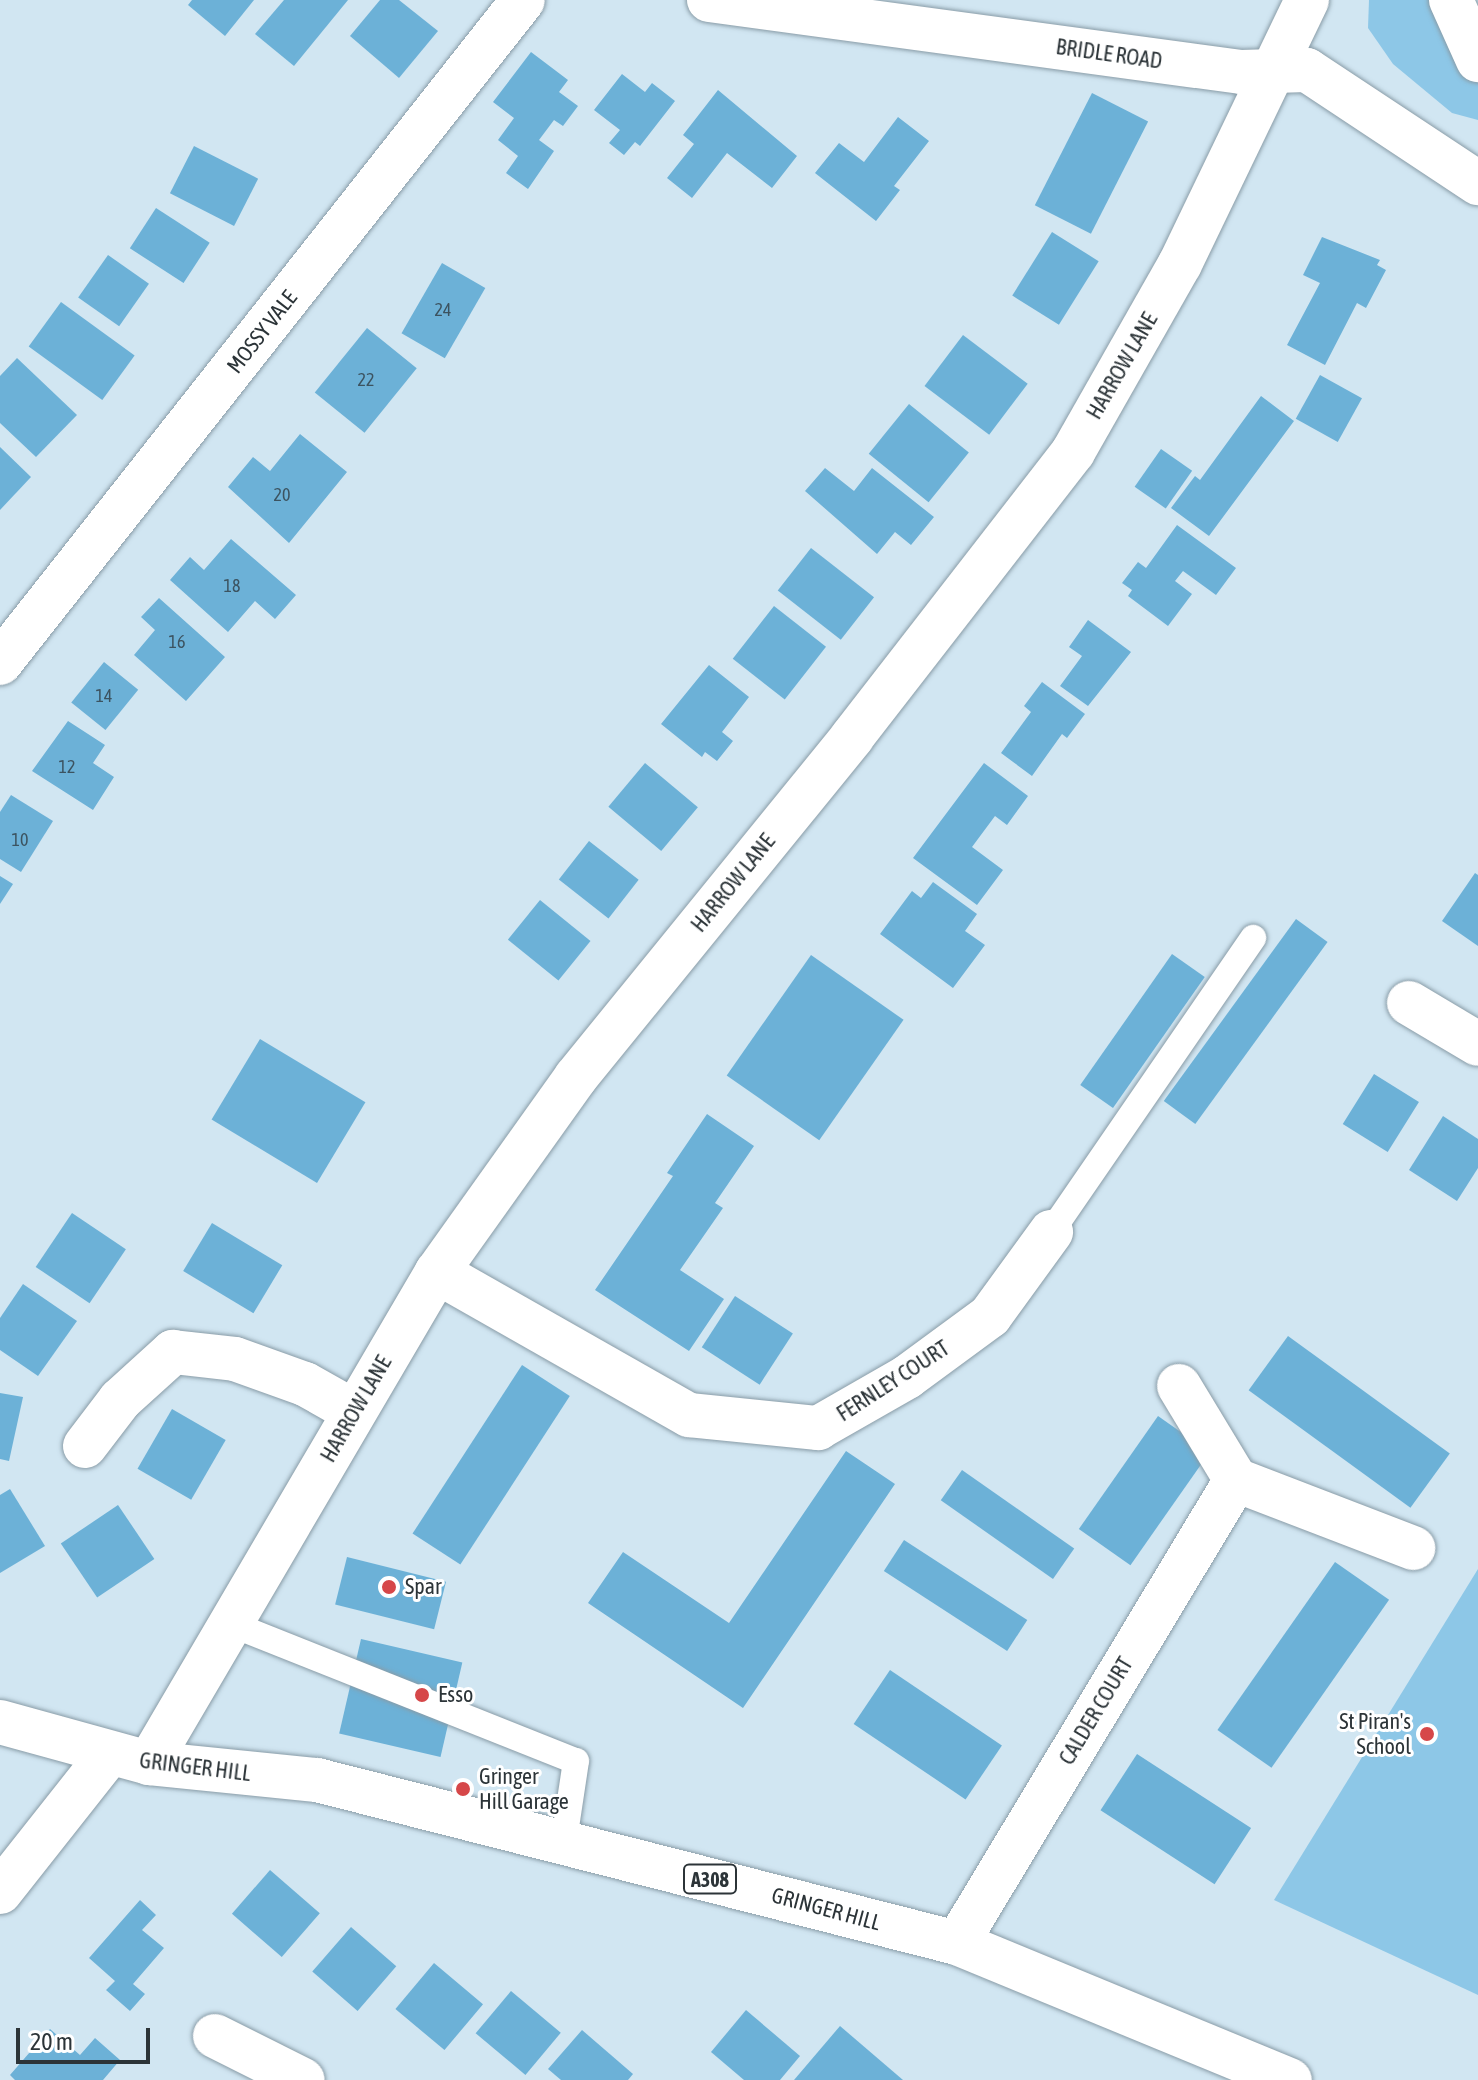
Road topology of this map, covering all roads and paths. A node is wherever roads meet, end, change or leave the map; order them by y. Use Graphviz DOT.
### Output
graph roads {
  1 [pos="523,0"];
  2 [pos="709,0"];
  3 [pos="1307,0"];
  4 [pos="1451,0"];
  5 [pos="1478,60"];
  6 [pos="1272,70"];
  7 [pos="1478,183"];
  8 [pos="0,663"];
  9 [pos="1253,938"];
  10 [pos="1409,1003"];
  11 [pos="1478,1044"];
  12 [pos="1051,1232"];
  13 [pos="437,1272"];
  14 [pos="1179,1386"];
  15 [pos="353,1411"];
  16 [pos="85,1446"];
  17 [pos="1236,1480"];
  18 [pos="1413,1548"];
  19 [pos="231,1624"];
  20 [pos="0,1722"];
  21 [pos="129,1758"];
  22 [pos="564,1840"];
  23 [pos="0,1892"];
  24 [pos="957,1943"];
  25 [pos="215,2036"];
  26 [pos="303,2080"];
  27 [pos="1290,2080"];
  1 -- 8 [label="street, MOSSY VALE"];
  2 -- 6 [label="street, BRIDLE ROAD"];
  3 -- 6 [label="street, HARROW LANE"];
  4 -- 5 [label="street"];
  6 -- 7 [label="street, BRIDLE ROAD"];
  6 -- 13 [label="street, HARROW LANE"];
  9 -- 12 [label="lane"];
  10 -- 11 [label="street"];
  12 -- 13 [label="street, FERNLEY COURT"];
  13 -- 15 [label="street, HARROW LANE"];
  14 -- 17 [label="street"];
  15 -- 16 [label="street"];
  15 -- 19 [label="street, HARROW LANE"];
  17 -- 18 [label="street"];
  17 -- 24 [label="street, CALDER COURT"];
  19 -- 21 [label="street, HARROW LANE"];
  19 -- 22 [label="lane"];
  20 -- 21 [label="street, A308"];
  21 -- 22 [label="street, GRINGER HILL / A308"];
  21 -- 23 [label="street, HARROW LANE"];
  22 -- 24 [label="street, GRINGER HILL / A308"];
  24 -- 27 [label="street, GRINGER HILL / A308"];
  25 -- 26 [label="street"];
}
